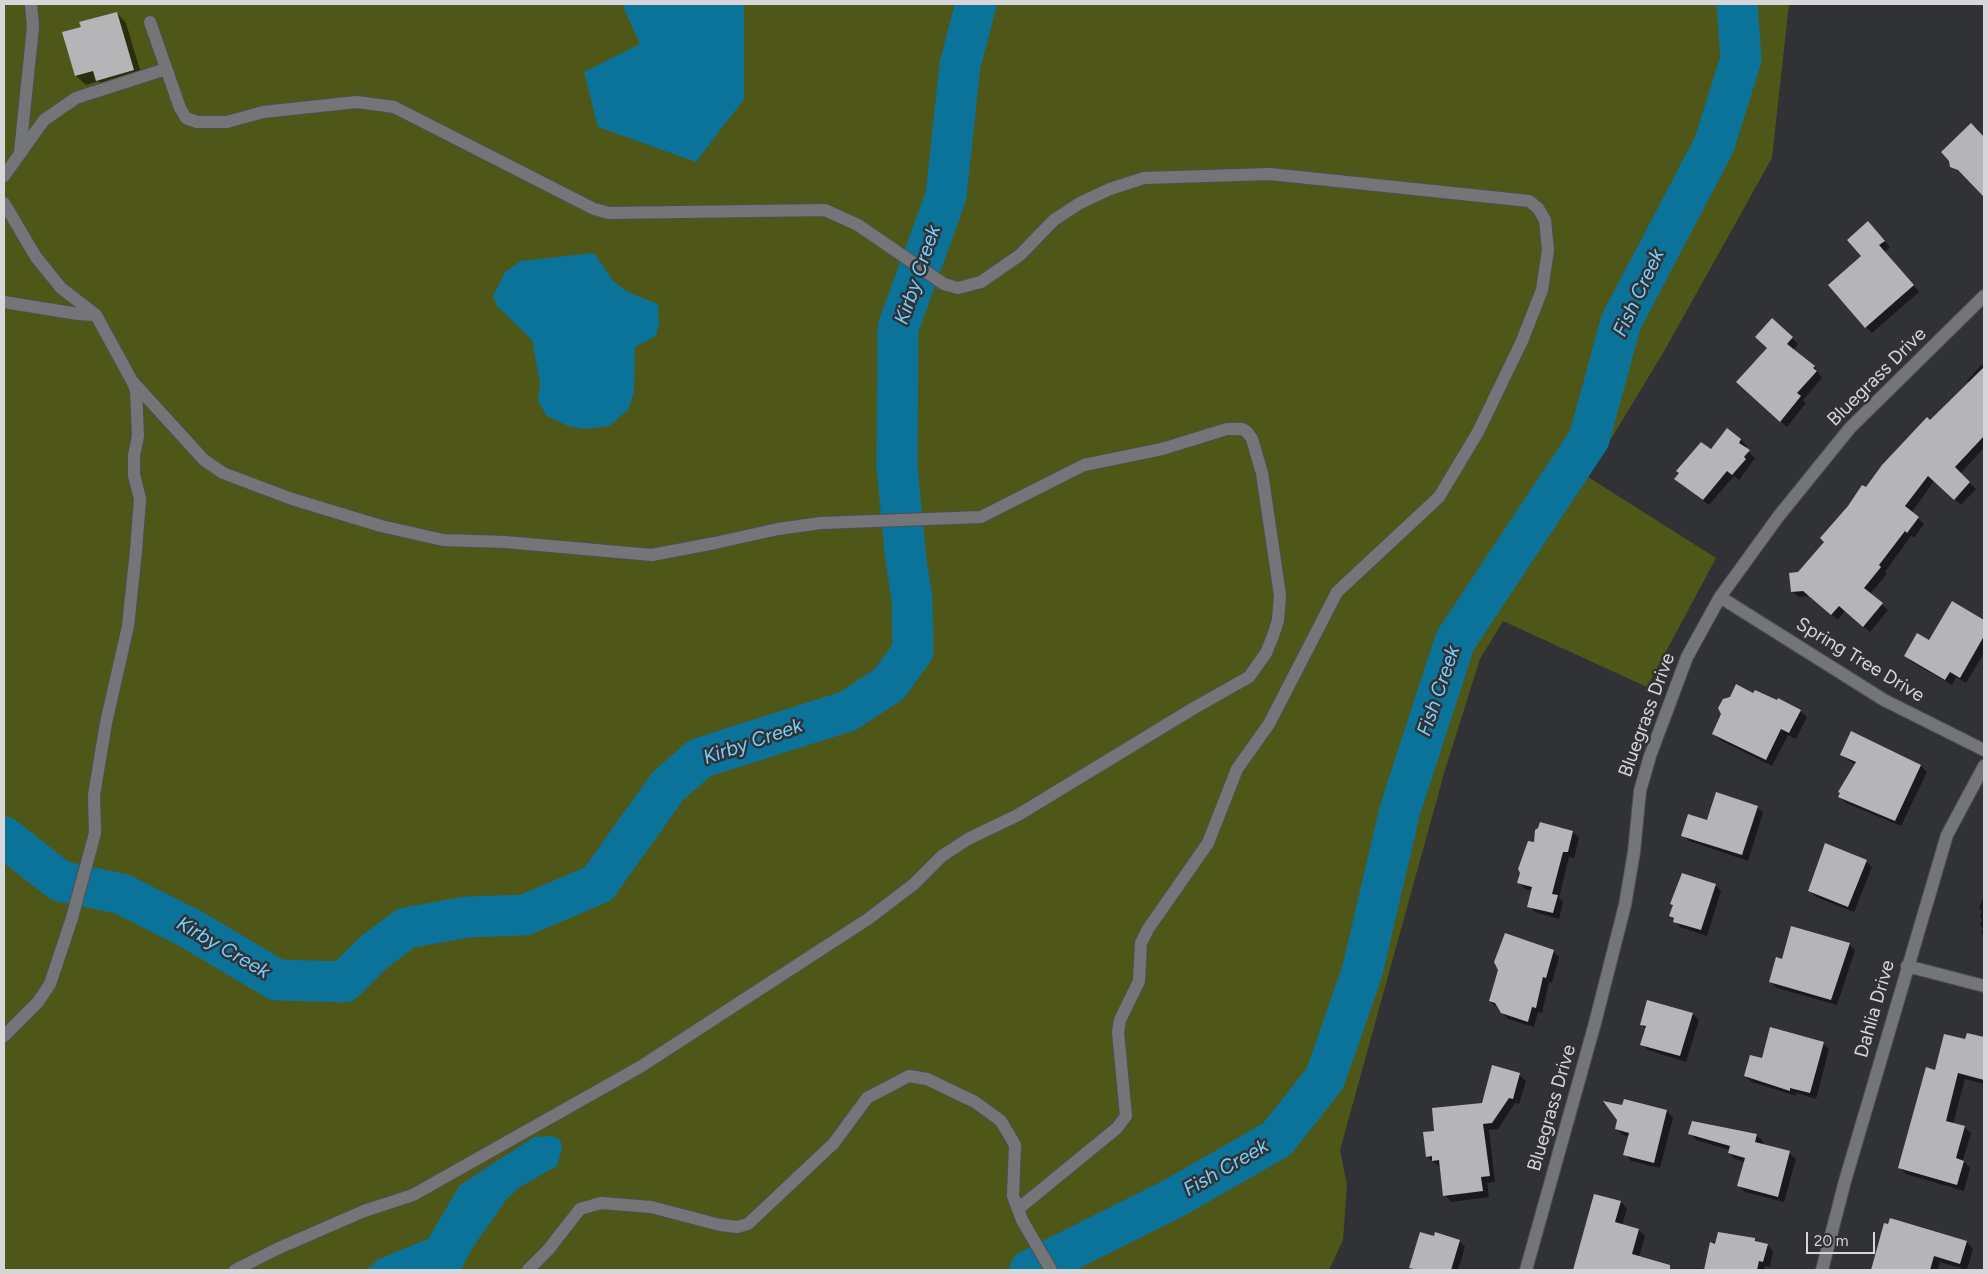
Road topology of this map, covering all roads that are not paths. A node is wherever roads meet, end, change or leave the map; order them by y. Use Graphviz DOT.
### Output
graph roads {
  1 [pos="31,4"];
  2 [pos="150,22"];
  3 [pos="166,69"];
  4 [pos="20,152"];
  5 [pos="4,176"];
  6 [pos="4,203"];
  7 [pos="1984,296"];
  8 [pos="4,302"];
  9 [pos="96,315"];
  10 [pos="132,380"];
  11 [pos="1720,597"];
  12 [pos="1984,750"];
  13 [pos="1984,766"];
  14 [pos="1907,966"];
  15 [pos="1984,986"];
  16 [pos="4,1036"];
  17 [pos="1020,1215"];
  18 [pos="235,1270"];
  19 [pos="528,1270"];
  20 [pos="1051,1270"];
  21 [pos="1526,1270"];
  22 [pos="1822,1270"];
  1 -- 4 [label="street"];
  2 -- 3 [label="street"];
  3 -- 4 [label="street"];
  3 -- 17 [label="street"];
  4 -- 5 [label="street"];
  6 -- 9 [label="street"];
  7 -- 11 [label="street, Bluegrass Drive"];
  8 -- 9 [label="street"];
  9 -- 10 [label="street"];
  10 -- 16 [label="street"];
  10 -- 18 [label="street"];
  11 -- 12 [label="street, Spring Tree Drive"];
  11 -- 21 [label="street, Bluegrass Drive"];
  13 -- 14 [label="street, Dahlia Drive"];
  14 -- 15 [label="street"];
  14 -- 22 [label="street, Dahlia Drive"];
  17 -- 19 [label="street"];
  17 -- 20 [label="street"];
}
